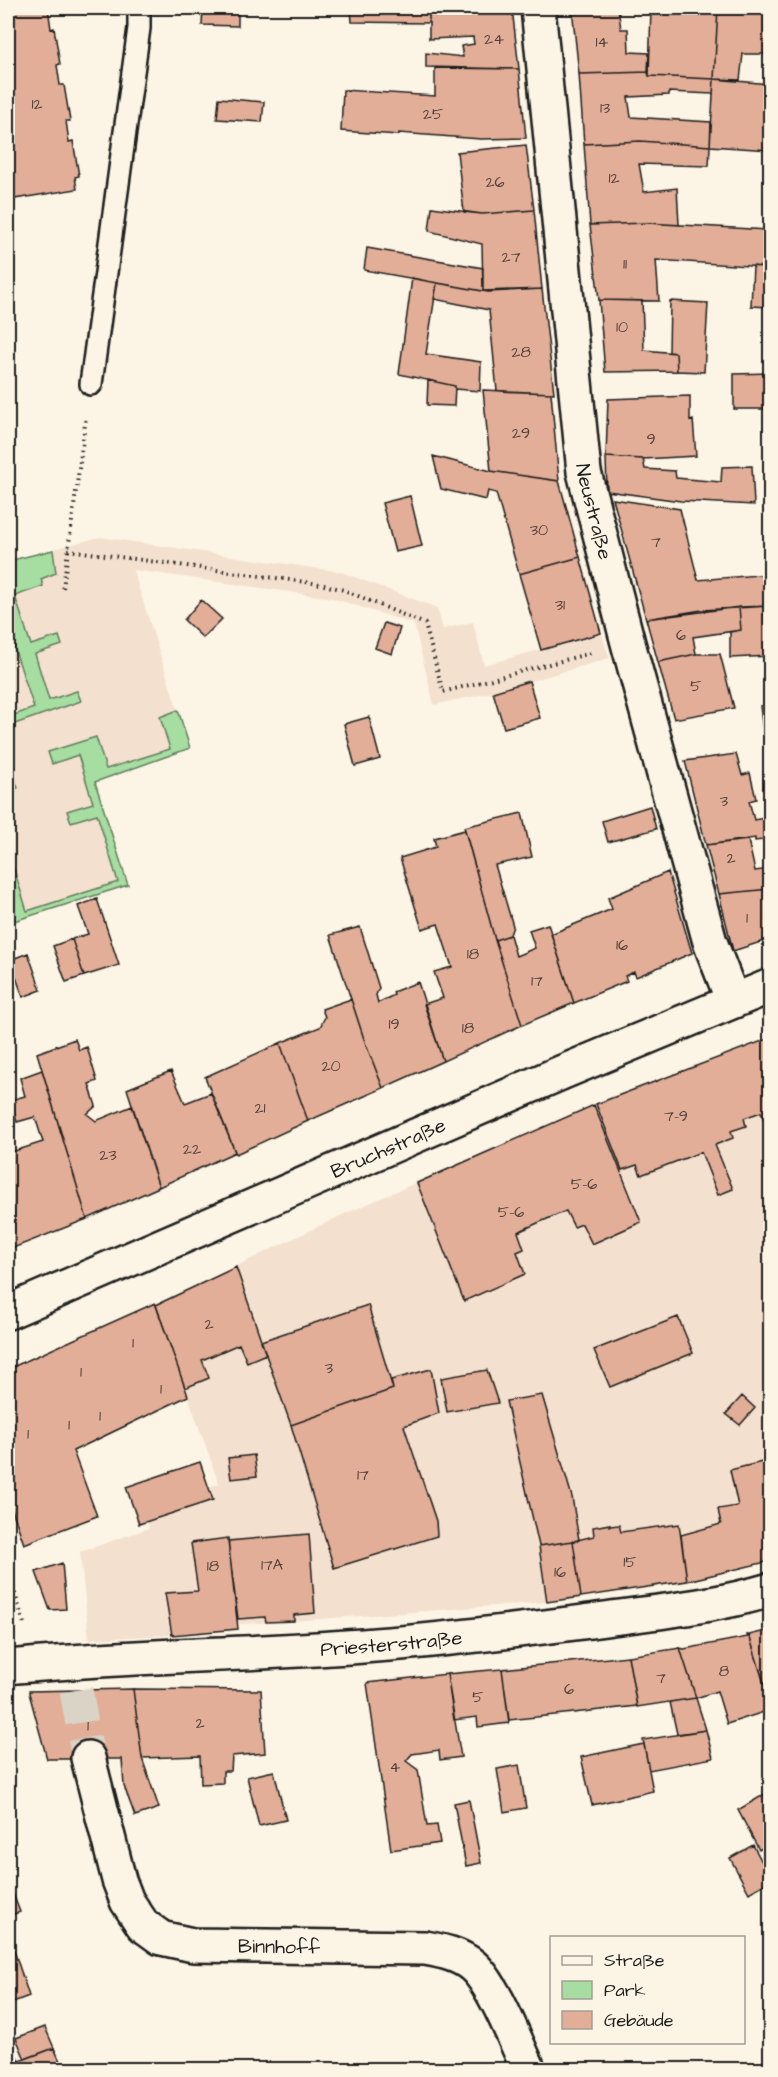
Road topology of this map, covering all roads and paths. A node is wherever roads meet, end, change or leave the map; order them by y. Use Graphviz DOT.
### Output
graph roads {
  1 [pos="139,8"];
  2 [pos="538,8"];
  3 [pos="91,384"];
  4 [pos="68,550"];
  5 [pos="63,588"];
  6 [pos="628,643"];
  7 [pos="771,986"];
  8 [pos="733,1000"];
  9 [pos="8,1312"];
  10 [pos="8,1570"];
  11 [pos="771,1590"];
  12 [pos="22,1666"];
  13 [pos="88,1758"];
  14 [pos="529,2070"];
  1 -- 3 [label="lane"];
  2 -- 6 [label="street, Neustraße"];
  3 -- 4 [label="path"];
  4 -- 5 [label="path"];
  4 -- 6 [label="path"];
  6 -- 8 [label="street, Neustraße"];
  7 -- 8 [label="street, Bruchstraße"];
  8 -- 9 [label="street, Bruchstraße"];
  10 -- 12 [label="path"];
  11 -- 12 [label="street, Priesterstraße"];
  13 -- 14 [label="street, Binnhoff"];
}
